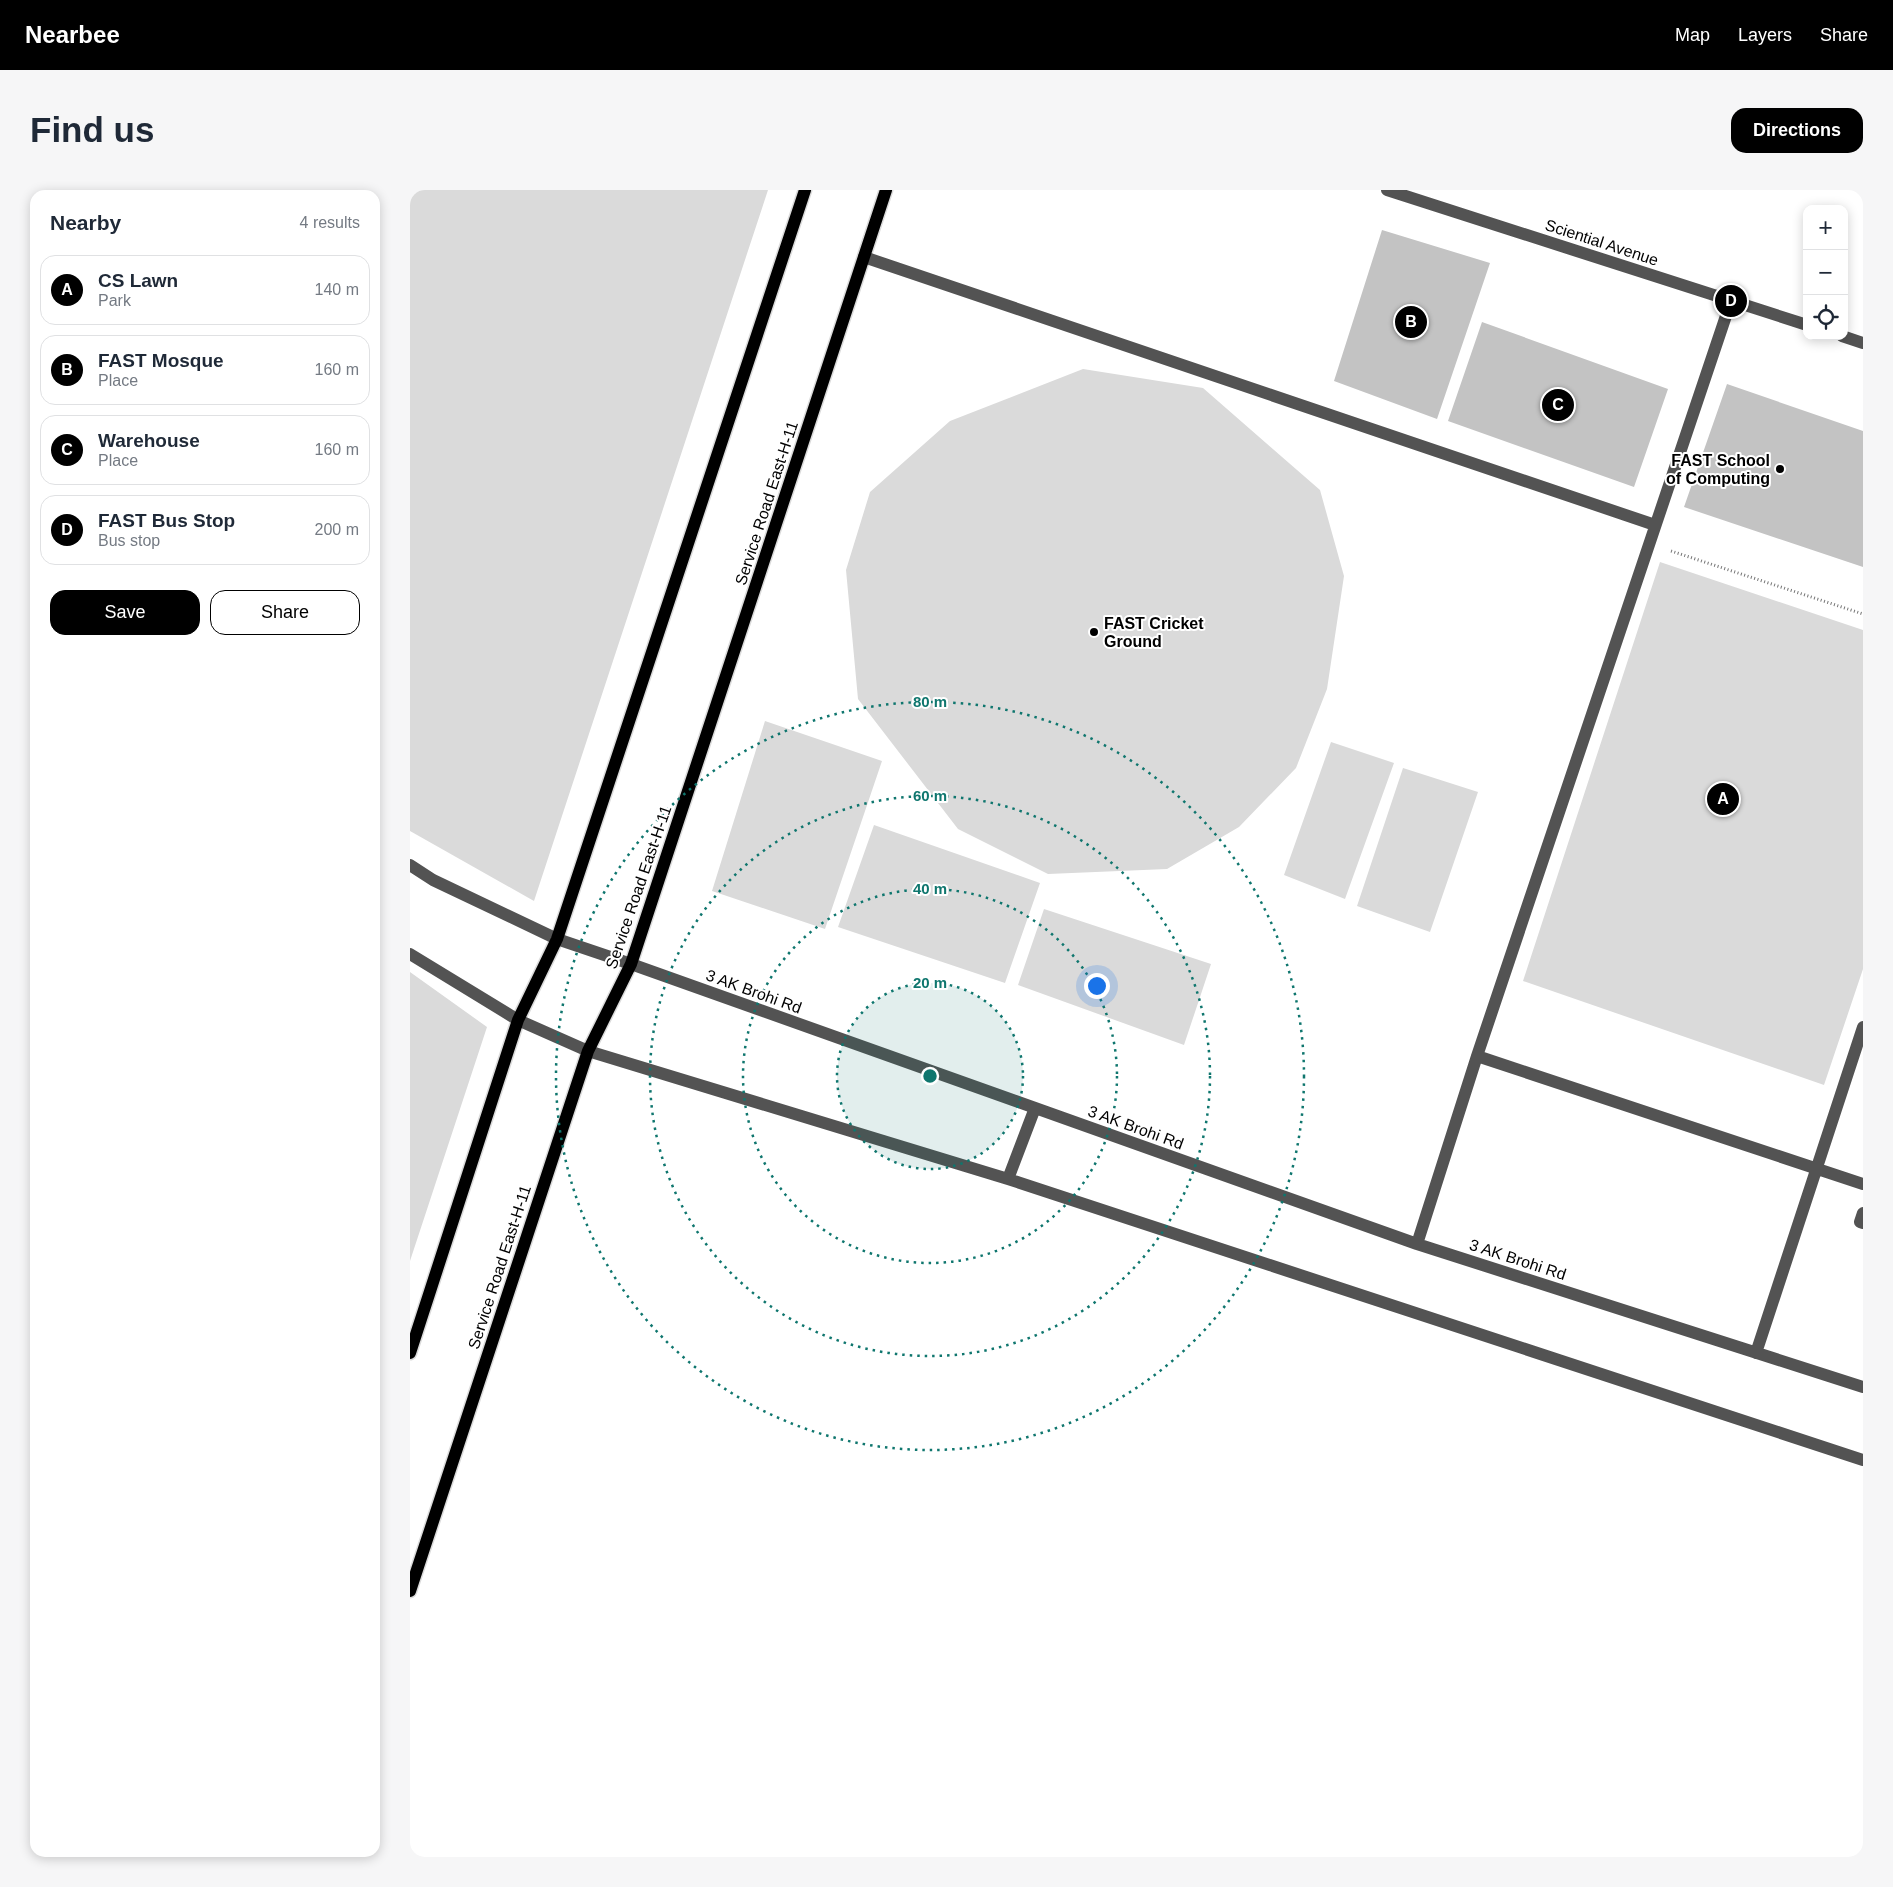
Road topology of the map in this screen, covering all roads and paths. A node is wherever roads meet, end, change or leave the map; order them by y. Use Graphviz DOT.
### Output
graph roads {
  1 [pos="805,190"];
  2 [pos="886,190"];
  3 [pos="1387,190"];
  4 [pos="864,257"];
  5 [pos="1730,300"];
  6 [pos="1803,324"];
  7 [pos="1848,338"];
  8 [pos="1863,343"];
  9 [pos="1655,525"];
  10 [pos="1649,543"];
  11 [pos="1863,614"];
  12 [pos="410,865"];
  13 [pos="557,939"];
  14 [pos="410,954"];
  15 [pos="631,964"];
  16 [pos="518,1020"];
  17 [pos="1863,1027"];
  18 [pos="588,1051"];
  19 [pos="1477,1056"];
  20 [pos="1035,1108"];
  21 [pos="1816,1168"];
  22 [pos="1008,1179"];
  23 [pos="1863,1184"];
  24 [pos="1863,1213"];
  25 [pos="1863,1223"];
  26 [pos="1417,1244"];
  27 [pos="410,1353"];
  28 [pos="1756,1353"];
  29 [pos="1863,1387"];
  30 [pos="1863,1460"];
  31 [pos="410,1591"];
  1 -- 13 [label="main road"];
  2 -- 4 [label="main road, Service Road East-H-11"];
  3 -- 5 [label="street, Sciential Avenue"];
  4 -- 9 [label="street"];
  4 -- 15 [label="main road, Service Road East-H-11"];
  5 -- 6 [label="street, Sciential Avenue"];
  5 -- 9 [label="street"];
  7 -- 8 [label="street"];
  9 -- 10 [label="street"];
  10 -- 11 [label="path"];
  10 -- 19 [label="street"];
  12 -- 13 [label="street, 3 AK Brohi Rd"];
  13 -- 15 [label="street, 3 AK Brohi Rd"];
  13 -- 16 [label="main road"];
  14 -- 16 [label="street"];
  15 -- 18 [label="main road, Service Road East-H-11"];
  15 -- 20 [label="street, 3 AK Brohi Rd"];
  16 -- 18 [label="street"];
  16 -- 27 [label="main road"];
  17 -- 21 [label="street"];
  18 -- 22 [label="street"];
  18 -- 31 [label="main road, Service Road East-H-11"];
  19 -- 21 [label="street"];
  19 -- 26 [label="street"];
  20 -- 22 [label="street"];
  20 -- 26 [label="street, 3 AK Brohi Rd"];
  21 -- 23 [label="street"];
  21 -- 28 [label="street"];
  22 -- 30 [label="street"];
  24 -- 25 [label="street"];
  26 -- 28 [label="street, 3 AK Brohi Rd"];
  28 -- 29 [label="street, 3 AK Brohi Rd"];
}
